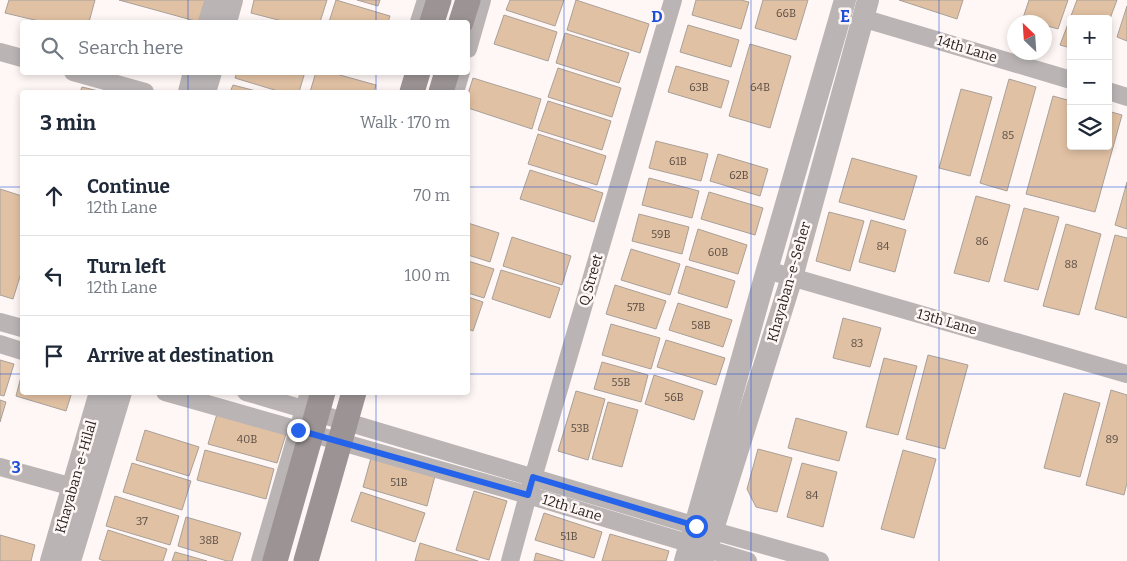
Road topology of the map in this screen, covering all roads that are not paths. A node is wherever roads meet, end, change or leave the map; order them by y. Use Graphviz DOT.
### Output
graph roads {
  1 [pos="216,0"];
  2 [pos="232,0"];
  3 [pos="426,0"];
  4 [pos="439,0"];
  5 [pos="468,0"];
  6 [pos="482,0"];
  7 [pos="673,0"];
  8 [pos="845,0"];
  9 [pos="865,9"];
  10 [pos="210,20"];
  11 [pos="227,20"];
  12 [pos="420,20"];
  13 [pos="433,20"];
  14 [pos="462,20"];
  15 [pos="470,42"];
  16 [pos="0,52"];
  17 [pos="20,57"];
  18 [pos="84,75"];
  19 [pos="193,75"];
  20 [pos="210,75"];
  21 [pos="404,75"];
  22 [pos="417,75"];
  23 [pos="446,75"];
  24 [pos="459,75"];
  25 [pos="1067,79"];
  26 [pos="138,90"];
  27 [pos="190,90"];
  28 [pos="206,90"];
  29 [pos="400,90"];
  30 [pos="413,90"];
  31 [pos="442,90"];
  32 [pos="456,90"];
  33 [pos="1112,92"];
  34 [pos="1127,97"];
  35 [pos="767,270"];
  36 [pos="792,277"];
  37 [pos="0,322"];
  38 [pos="20,327"];
  39 [pos="0,344"];
  40 [pos="20,350"];
  41 [pos="1127,374"];
  42 [pos="99,395"];
  43 [pos="120,395"];
  44 [pos="187,395"];
  45 [pos="256,395"];
  46 [pos="354,395"];
  47 [pos="365,395"];
  48 [pos="310,412"];
  49 [pos="348,433"];
  50 [pos="0,467"];
  51 [pos="533,477"];
  52 [pos="73,487"];
  53 [pos="528,495"];
  54 [pos="699,545"];
  55 [pos="51,561"];
  56 [pos="70,561"];
  57 [pos="260,561"];
  58 [pos="275,561"];
  59 [pos="306,561"];
  60 [pos="319,561"];
  61 [pos="510,561"];
  62 [pos="748,561"];
  63 [pos="820,561"];
  1 -- 10 [label="street"];
  2 -- 11 [label="street"];
  3 -- 12 [label="street"];
  4 -- 13 [label="main road"];
  5 -- 14 [label="main road"];
  6 -- 15 [label="street"];
  7 -- 51 [label="street, Q Street"];
  8 -- 35 [label="street, Khayaban-e-Seher"];
  9 -- 25 [label="street, 14th Lane"];
  9 -- 36 [label="street, Khayaban-e-Seher"];
  16 -- 17 [label="street"];
  18 -- 26 [label="street"];
  19 -- 27 [label="street"];
  20 -- 28 [label="street"];
  21 -- 29 [label="street"];
  22 -- 30 [label="main road"];
  23 -- 31 [label="main road"];
  24 -- 32 [label="street"];
  33 -- 34 [label="street"];
  35 -- 36 [label="street, 13th Lane"];
  35 -- 54 [label="street, Khayaban-e-Seher"];
  36 -- 41 [label="street, 13th Lane"];
  36 -- 54 [label="street, Khayaban-e-Seher"];
  37 -- 38 [label="street"];
  39 -- 40 [label="street"];
  42 -- 52 [label="street, Khayaban-e-Hilal"];
  43 -- 56 [label="street"];
  44 -- 48 [label="street, 12th Lane"];
  45 -- 48 [label="street, 12th Lane"];
  46 -- 49 [label="main road"];
  47 -- 49 [label="street"];
  48 -- 49 [label="street, 12th Lane"];
  48 -- 57 [label="street"];
  48 -- 58 [label="main road"];
  49 -- 51 [label="street, 12th Lane"];
  49 -- 53 [label="street, 12th Lane"];
  49 -- 59 [label="main road"];
  49 -- 60 [label="street"];
  50 -- 52 [label="street"];
  51 -- 53 [label="street, Q Street"];
  51 -- 54 [label="street, 12th Lane"];
  52 -- 55 [label="street, Khayaban-e-Hilal"];
  53 -- 54 [label="street, 12th Lane"];
  53 -- 61 [label="street, Q Street"];
  54 -- 62 [label="street, 12th Lane"];
  54 -- 63 [label="street, 12th Lane"];
}
